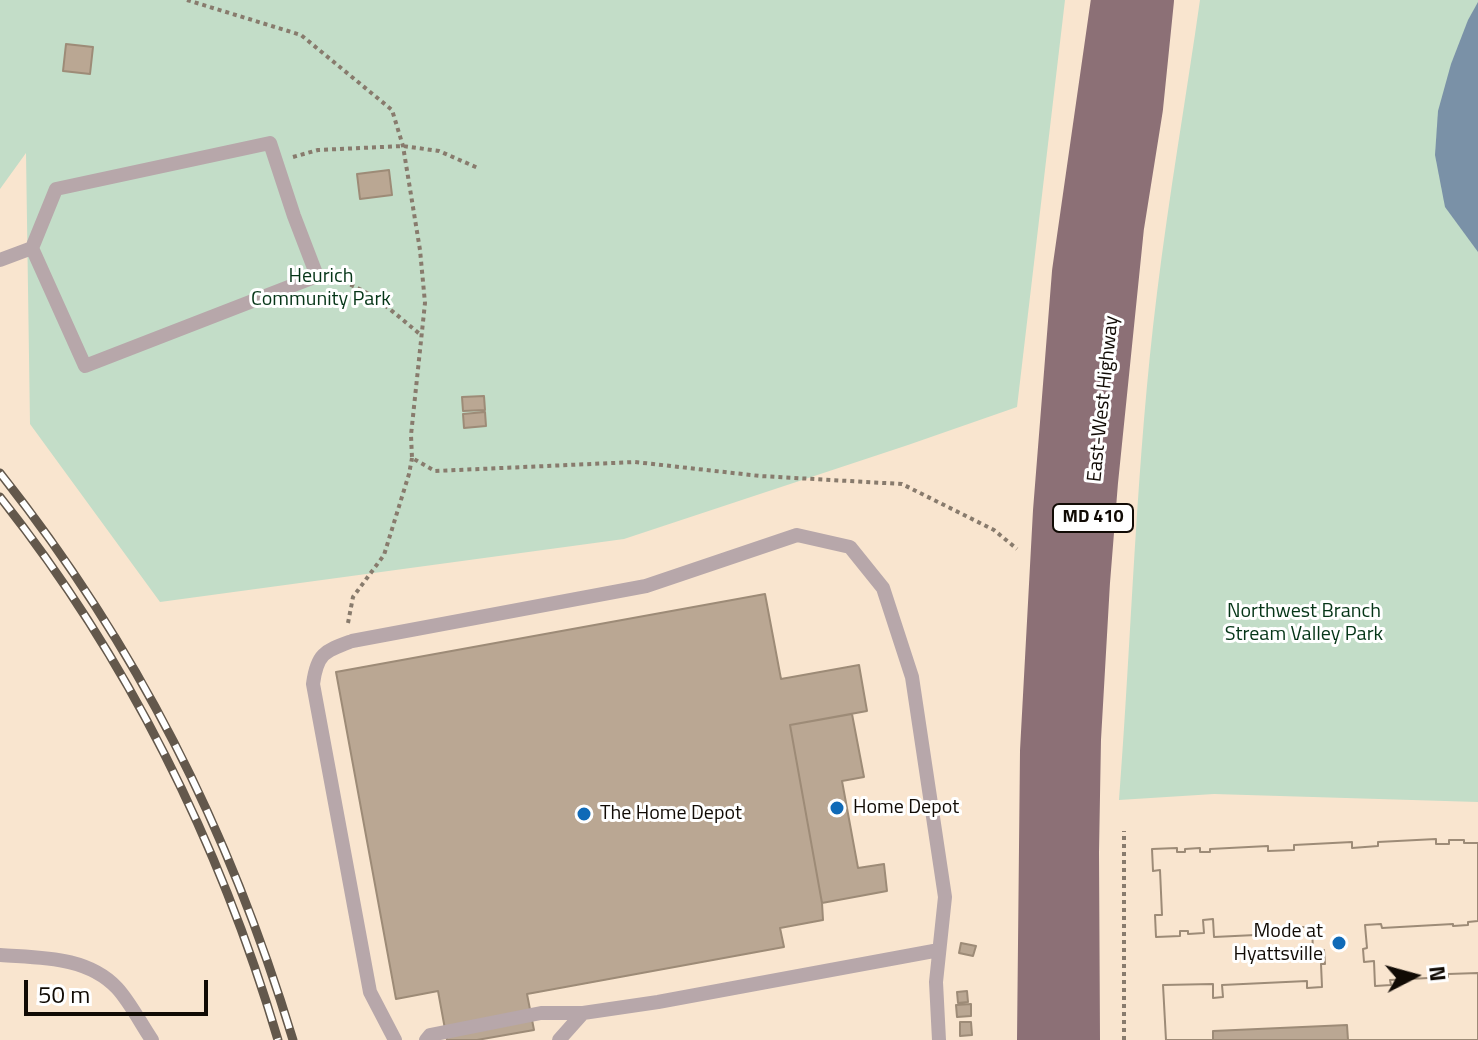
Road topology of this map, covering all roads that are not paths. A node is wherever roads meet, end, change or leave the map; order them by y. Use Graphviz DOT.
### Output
graph roads {
  1 [pos="1113,0"];
  2 [pos="1152,0"];
  3 [pos="32,248"];
  4 [pos="0,260"];
  5 [pos="939,950"];
  6 [pos="0,955"];
  7 [pos="583,1013"];
  8 [pos="152,1040"];
  9 [pos="395,1040"];
  10 [pos="426,1040"];
  11 [pos="559,1040"];
  12 [pos="939,1040"];
  13 [pos="1039,1040"];
  14 [pos="1078,1040"];
  1 -- 13 [label="main road, East-West Highway / MD 410"];
  2 -- 14 [label="main road, East-West Highway / MD 410"];
  3 -- 3 [label="lane"];
  3 -- 4 [label="lane"];
  5 -- 7 [label="lane"];
  5 -- 9 [label="lane"];
  5 -- 12 [label="lane"];
  6 -- 8 [label="lane"];
  7 -- 10 [label="lane"];
  7 -- 11 [label="lane"];
}
